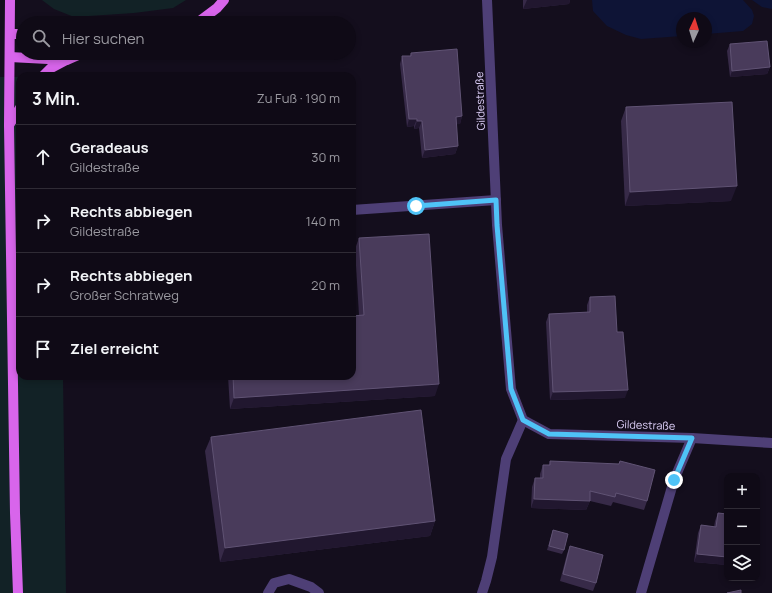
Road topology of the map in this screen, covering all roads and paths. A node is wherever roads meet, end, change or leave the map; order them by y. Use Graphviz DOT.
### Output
graph roads {
  1 [pos="10,0"];
  2 [pos="224,0"];
  3 [pos="487,0"];
  4 [pos="206,16"];
  5 [pos="10,34"];
  6 [pos="16,34"];
  7 [pos="10,57"];
  8 [pos="16,57"];
  9 [pos="66,60"];
  10 [pos="47,72"];
  11 [pos="16,114"];
  12 [pos="9,124"];
  13 [pos="496,200"];
  14 [pos="356,210"];
  15 [pos="523,420"];
  16 [pos="692,438"];
  17 [pos="772,442"];
  18 [pos="18,593"];
  19 [pos="268,593"];
  20 [pos="319,593"];
  21 [pos="482,593"];
  22 [pos="641,593"];
  1 -- 5 [label="main road"];
  2 -- 4 [label="main road"];
  3 -- 13 [label="street, Gildestraße"];
  5 -- 6 [label="main road"];
  5 -- 7 [label="main road"];
  7 -- 8 [label="main road"];
  7 -- 12 [label="main road"];
  9 -- 10 [label="main road"];
  11 -- 12 [label="main road"];
  12 -- 18 [label="main road"];
  13 -- 14 [label="street"];
  13 -- 15 [label="street, Gildestraße"];
  15 -- 16 [label="street, Gildestraße"];
  15 -- 21 [label="street"];
  16 -- 17 [label="street, Gildestraße"];
  16 -- 22 [label="street"];
  19 -- 20 [label="street"];
}
